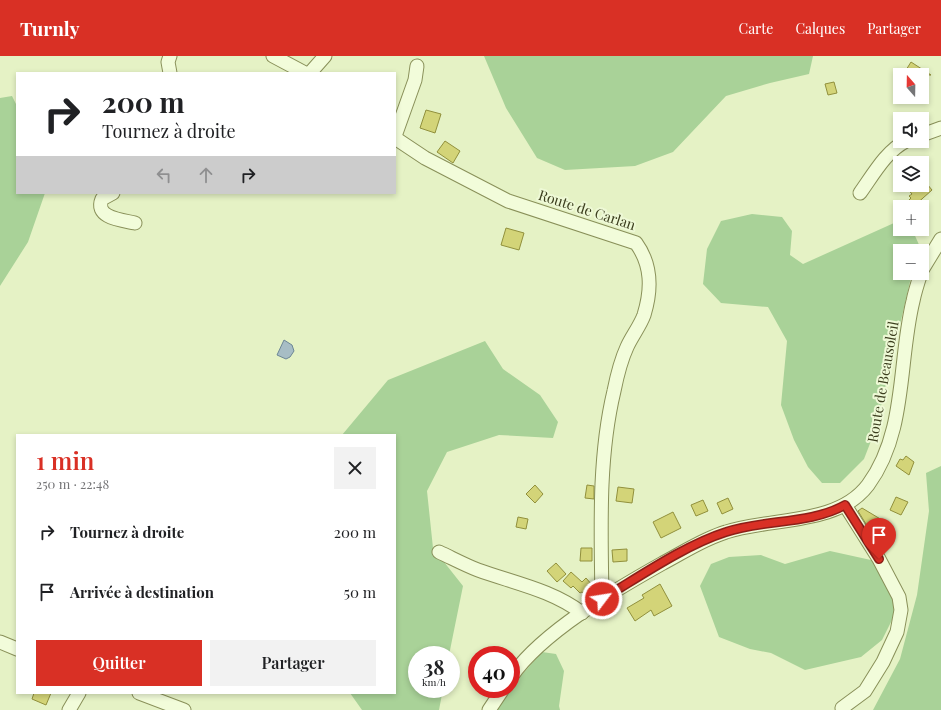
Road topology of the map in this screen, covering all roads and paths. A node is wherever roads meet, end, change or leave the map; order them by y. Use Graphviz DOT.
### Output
graph roads {
  1 [pos="170,56"];
  2 [pos="273,56"];
  3 [pos="325,56"];
  4 [pos="417,66"];
  5 [pos="170,72"];
  6 [pos="303,72"];
  7 [pos="311,72"];
  8 [pos="941,128"];
  9 [pos="929,132"];
  10 [pos="396,134"];
  11 [pos="396,138"];
  12 [pos="895,148"];
  13 [pos="860,193"];
  14 [pos="111,194"];
  15 [pos="135,223"];
  16 [pos="941,239"];
  17 [pos="929,259"];
  18 [pos="919,280"];
  19 [pos="845,505"];
  20 [pos="439,552"];
  21 [pos="602,599"];
  22 [pos="582,613"];
  23 [pos="0,642"];
  24 [pos="16,649"];
  25 [pos="520,666"];
  26 [pos="78,694"];
  27 [pos="142,694"];
  28 [pos="497,698"];
  29 [pos="842,708"];
  30 [pos="69,710"];
  31 [pos="184,710"];
  32 [pos="489,710"];
  1 -- 5 [label="street"];
  2 -- 6 [label="street"];
  3 -- 7 [label="street"];
  4 -- 10 [label="street"];
  8 -- 9 [label="street"];
  11 -- 21 [label="street, Route de Carlan"];
  12 -- 13 [label="street"];
  14 -- 15 [label="street"];
  16 -- 17 [label="street"];
  18 -- 19 [label="street, Route de Beausoleil"];
  19 -- 21 [label="street, Route de Beausoleil"];
  19 -- 29 [label="street"];
  20 -- 22 [label="street"];
  21 -- 22 [label="street, Route de Beausoleil"];
  22 -- 25 [label="street, Route de Beausoleil"];
  23 -- 24 [label="street"];
  26 -- 30 [label="street"];
  27 -- 31 [label="street"];
  28 -- 32 [label="street"];
}
